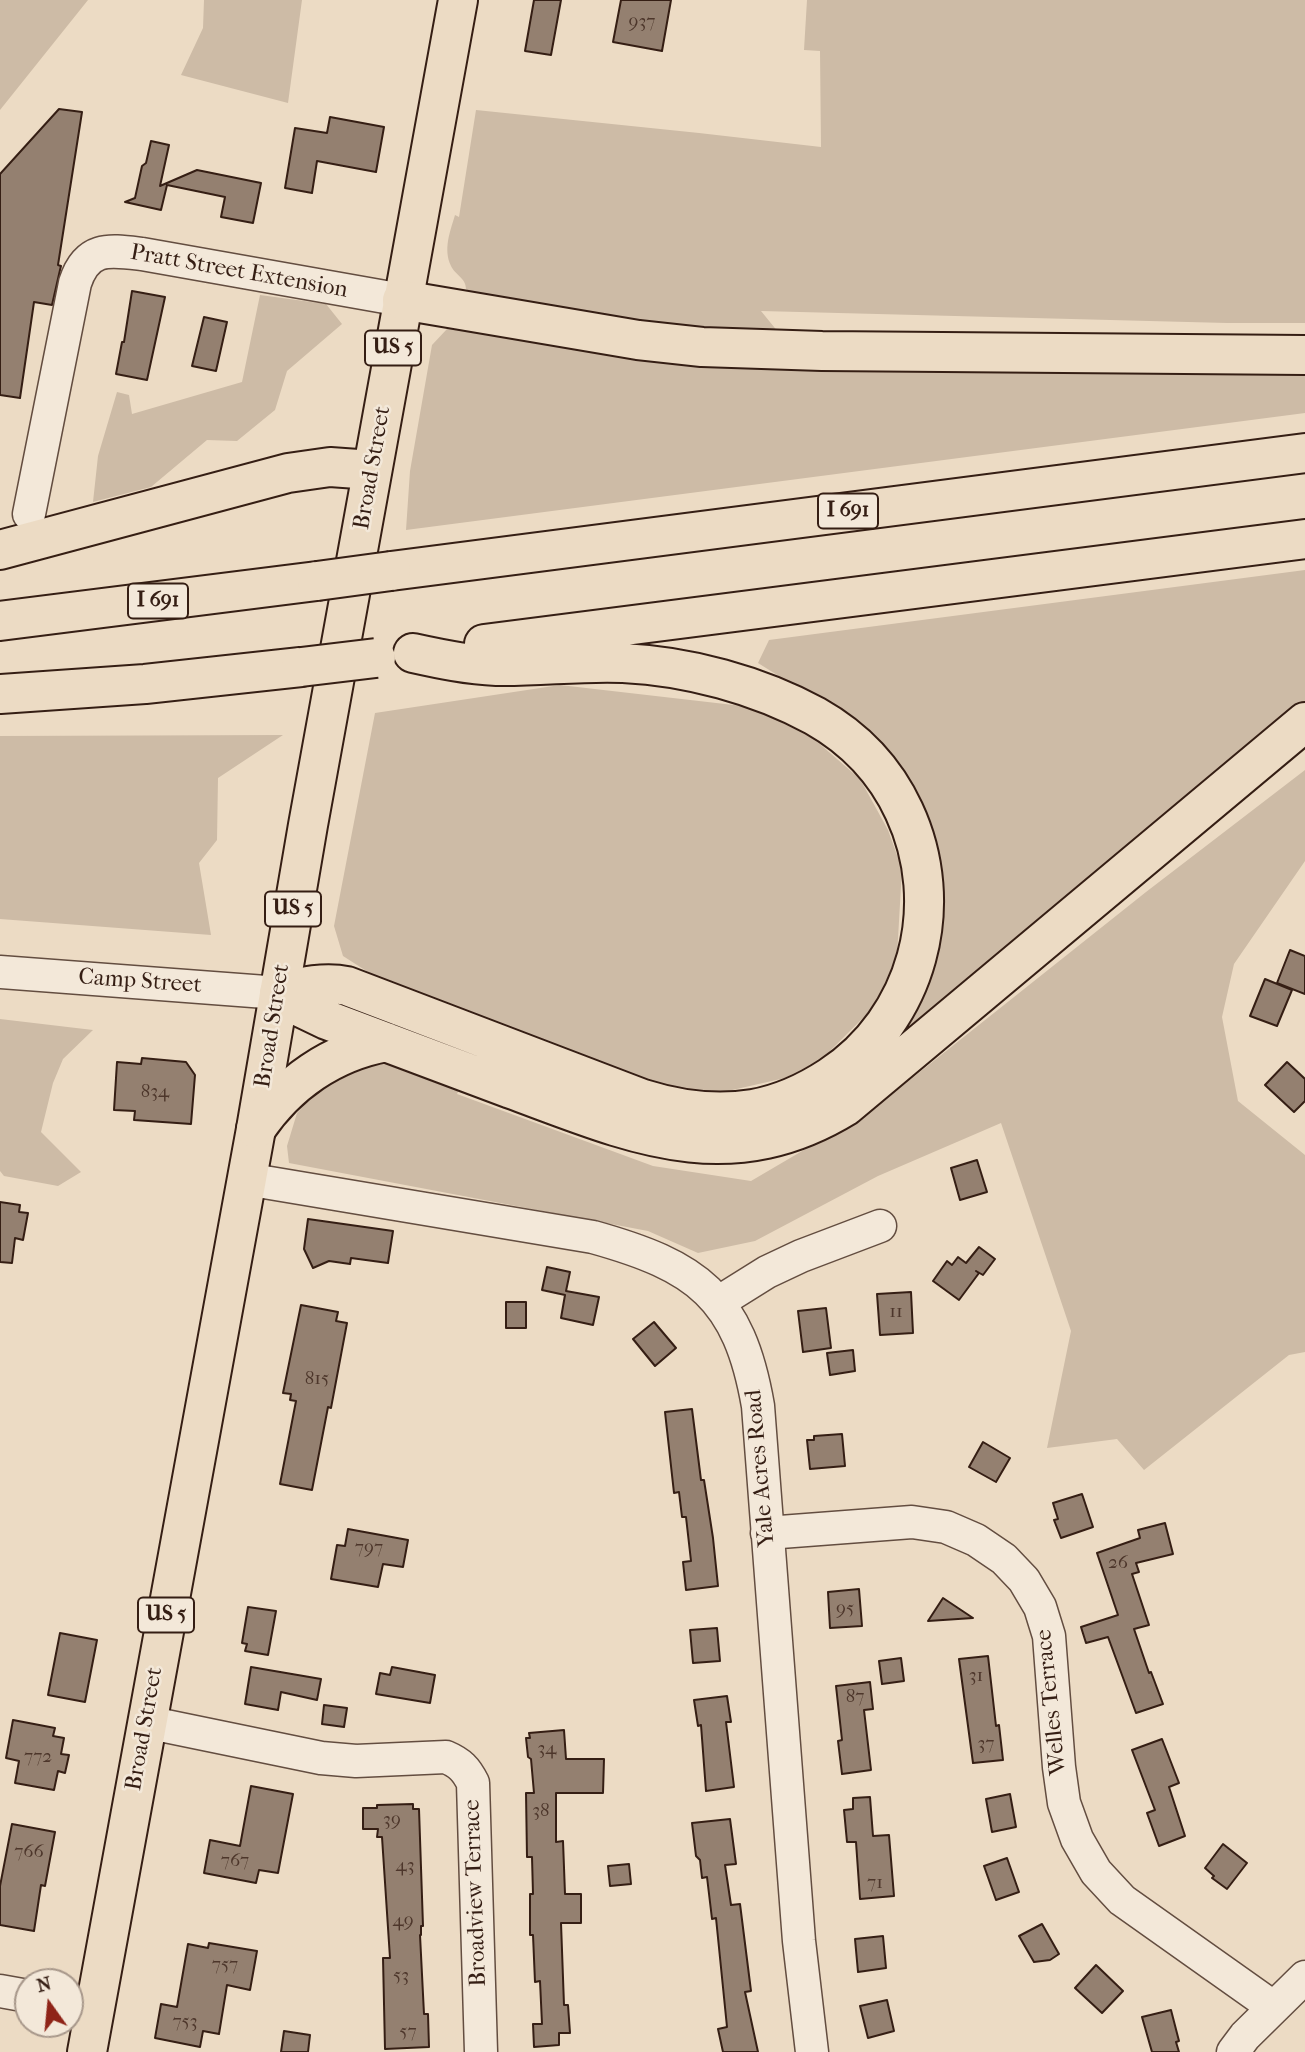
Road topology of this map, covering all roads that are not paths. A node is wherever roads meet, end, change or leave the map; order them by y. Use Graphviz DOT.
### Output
graph roads {
  1 [pos="458,0"];
  2 [pos="402,300"];
  3 [pos="1305,355"];
  4 [pos="1305,453"];
  5 [pos="372,470"];
  6 [pos="29,514"];
  7 [pos="1305,539"];
  8 [pos="0,550"];
  9 [pos="0,621"];
  10 [pos="394,655"];
  11 [pos="0,694"];
  12 [pos="1305,722"];
  13 [pos="0,972"];
  14 [pos="279,993"];
  15 [pos="386,1042"];
  16 [pos="256,1129"];
  17 [pos="246,1179"];
  18 [pos="880,1226"];
  19 [pos="719,1302"];
  20 [pos="767,1533"];
  21 [pos="146,1723"];
  22 [pos="1305,1978"];
  23 [pos="84,2000"];
  24 [pos="1273,2007"];
  25 [pos="84,2016"];
  26 [pos="87,2052"];
  27 [pos="481,2052"];
  28 [pos="812,2052"];
  29 [pos="1233,2052"];
  1 -- 2 [label="main road, Broad Street / US 5"];
  2 -- 3 [label="main road"];
  2 -- 5 [label="main road, Broad Street / US 5"];
  2 -- 6 [label="street, Pratt Street Extension"];
  4 -- 9 [label="main road, I 691, bridge"];
  5 -- 8 [label="main road"];
  5 -- 14 [label="main road, Broad Street / US 5"];
  7 -- 10 [label="main road"];
  10 -- 11 [label="main road, bridge"];
  10 -- 14 [label="main road"];
  12 -- 15 [label="main road"];
  13 -- 14 [label="street, Camp Street"];
  14 -- 15 [label="main road"];
  14 -- 16 [label="main road, Broad Street / US 5"];
  15 -- 16 [label="main road"];
  16 -- 17 [label="main road, Broad Street / US 5"];
  17 -- 19 [label="street, Yale Acres Road"];
  17 -- 21 [label="main road, Broad Street / US 5"];
  18 -- 19 [label="street"];
  19 -- 20 [label="street, Yale Acres Road"];
  20 -- 24 [label="street, Welles Terrace"];
  20 -- 28 [label="street, Yale Acres Road"];
  21 -- 23 [label="main road, Broad Street / US 5"];
  21 -- 27 [label="street, Broadview Terrace"];
  22 -- 24 [label="street"];
  24 -- 29 [label="street"];
  25 -- 26 [label="main road, Broad Street / US 5"];
}
